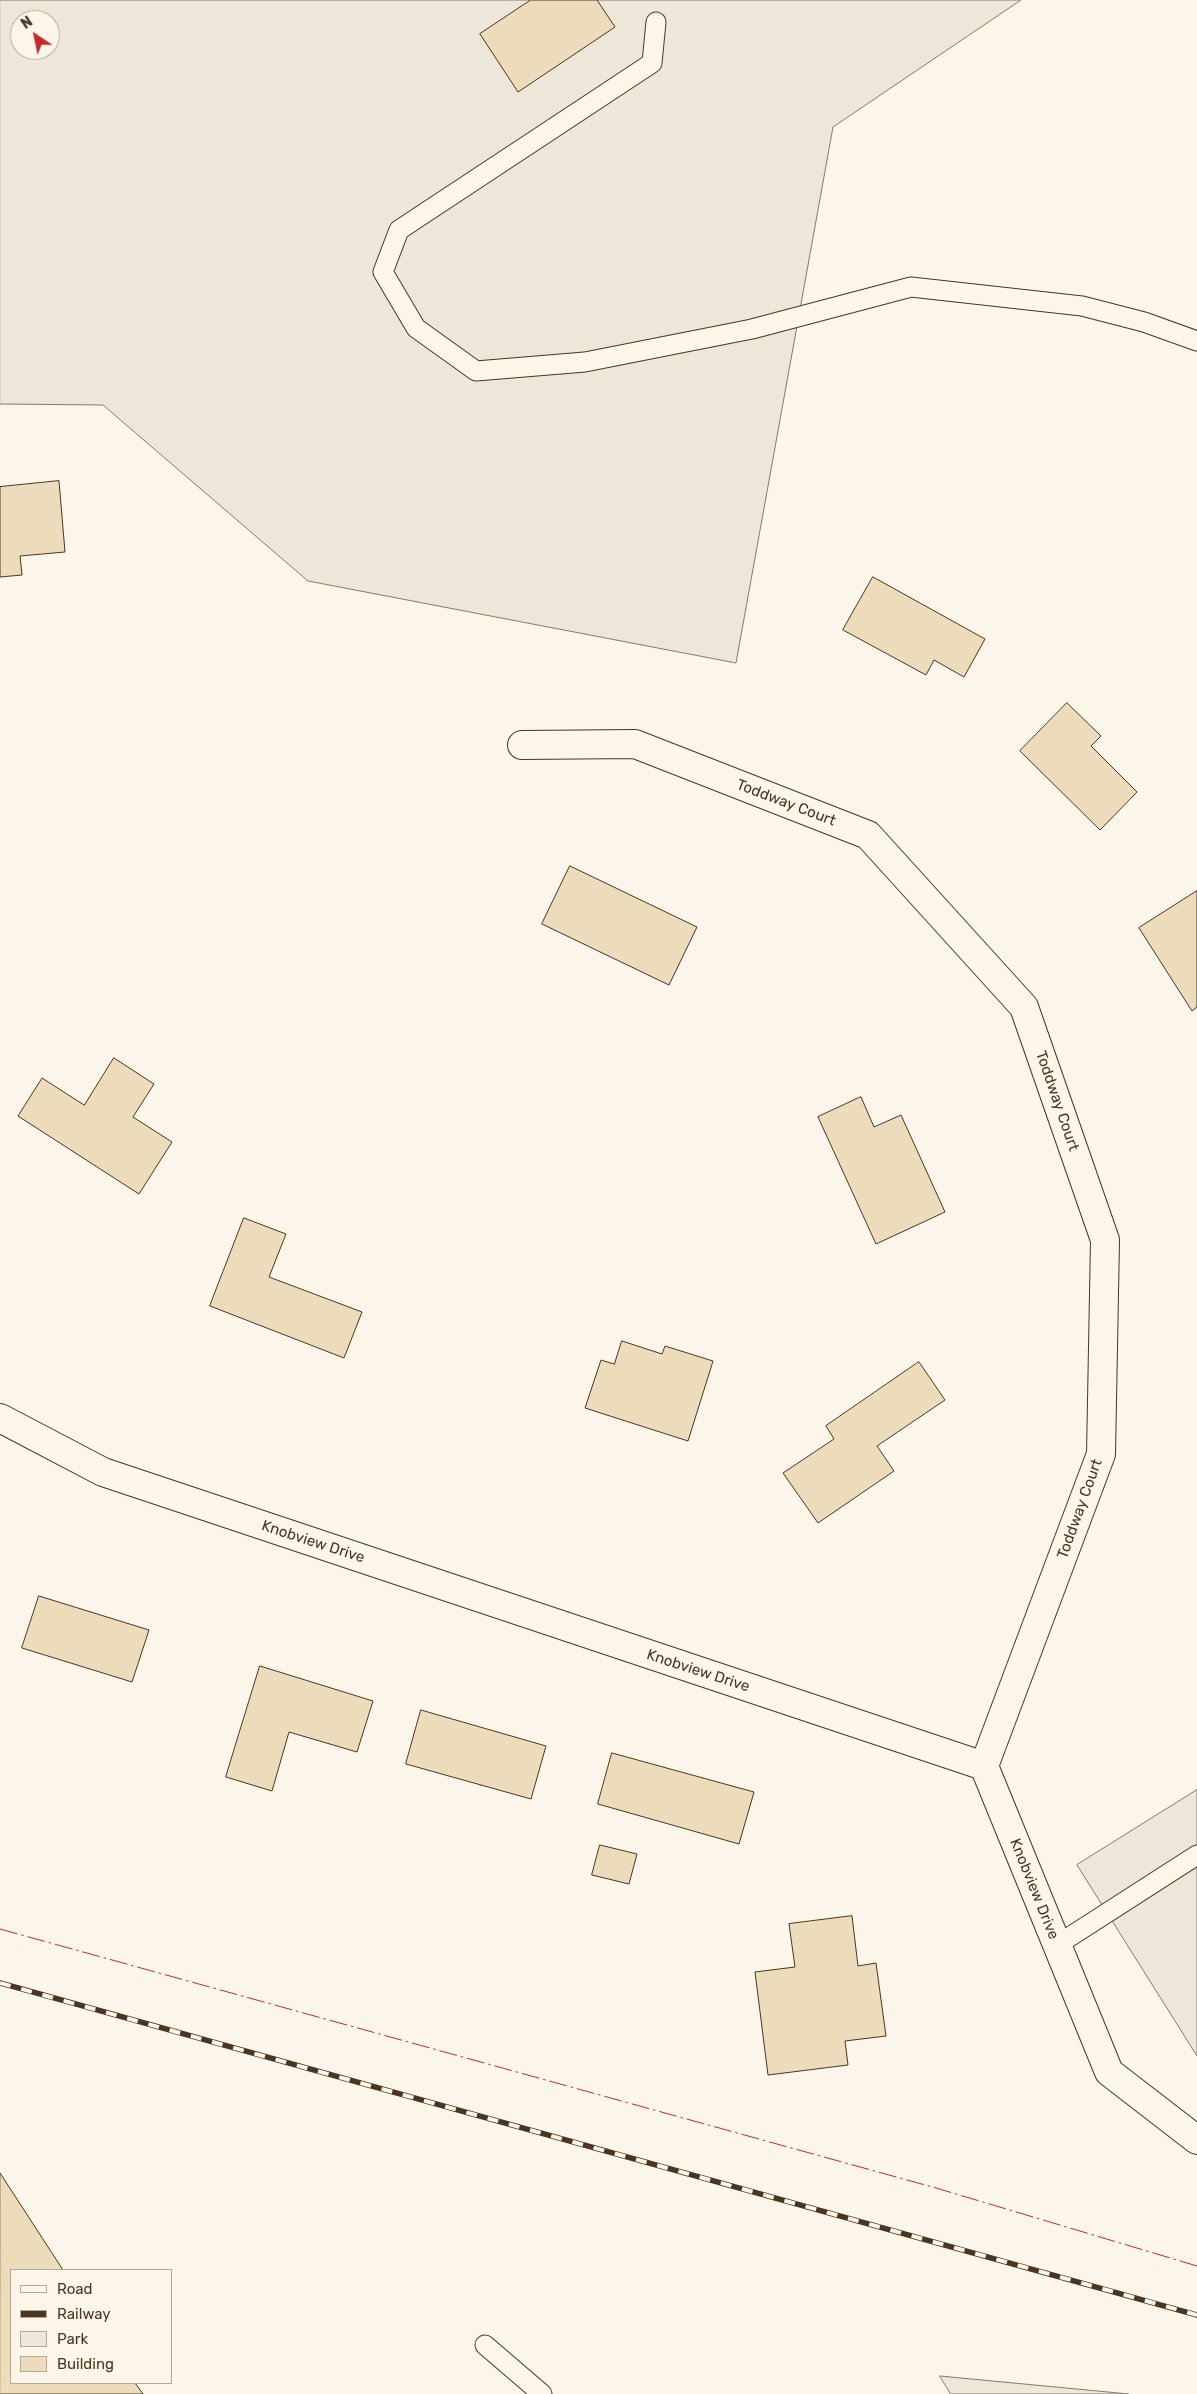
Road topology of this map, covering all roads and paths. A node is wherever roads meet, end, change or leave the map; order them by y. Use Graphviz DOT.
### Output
graph roads {
  1 [pos="656,22"];
  2 [pos="1197,341"];
  3 [pos="522,745"];
  4 [pos="0,1418"];
  5 [pos="984,1766"];
  6 [pos="1197,1855"];
  7 [pos="1057,1945"];
  8 [pos="1197,2140"];
  9 [pos="485,2345"];
  10 [pos="542,2394"];
  1 -- 2 [label="lane"];
  3 -- 5 [label="street, Toddway Court"];
  4 -- 5 [label="street, Knobview Drive"];
  5 -- 7 [label="street, Knobview Drive"];
  6 -- 7 [label="lane"];
  7 -- 8 [label="street, Knobview Drive"];
  9 -- 10 [label="lane"];
}
